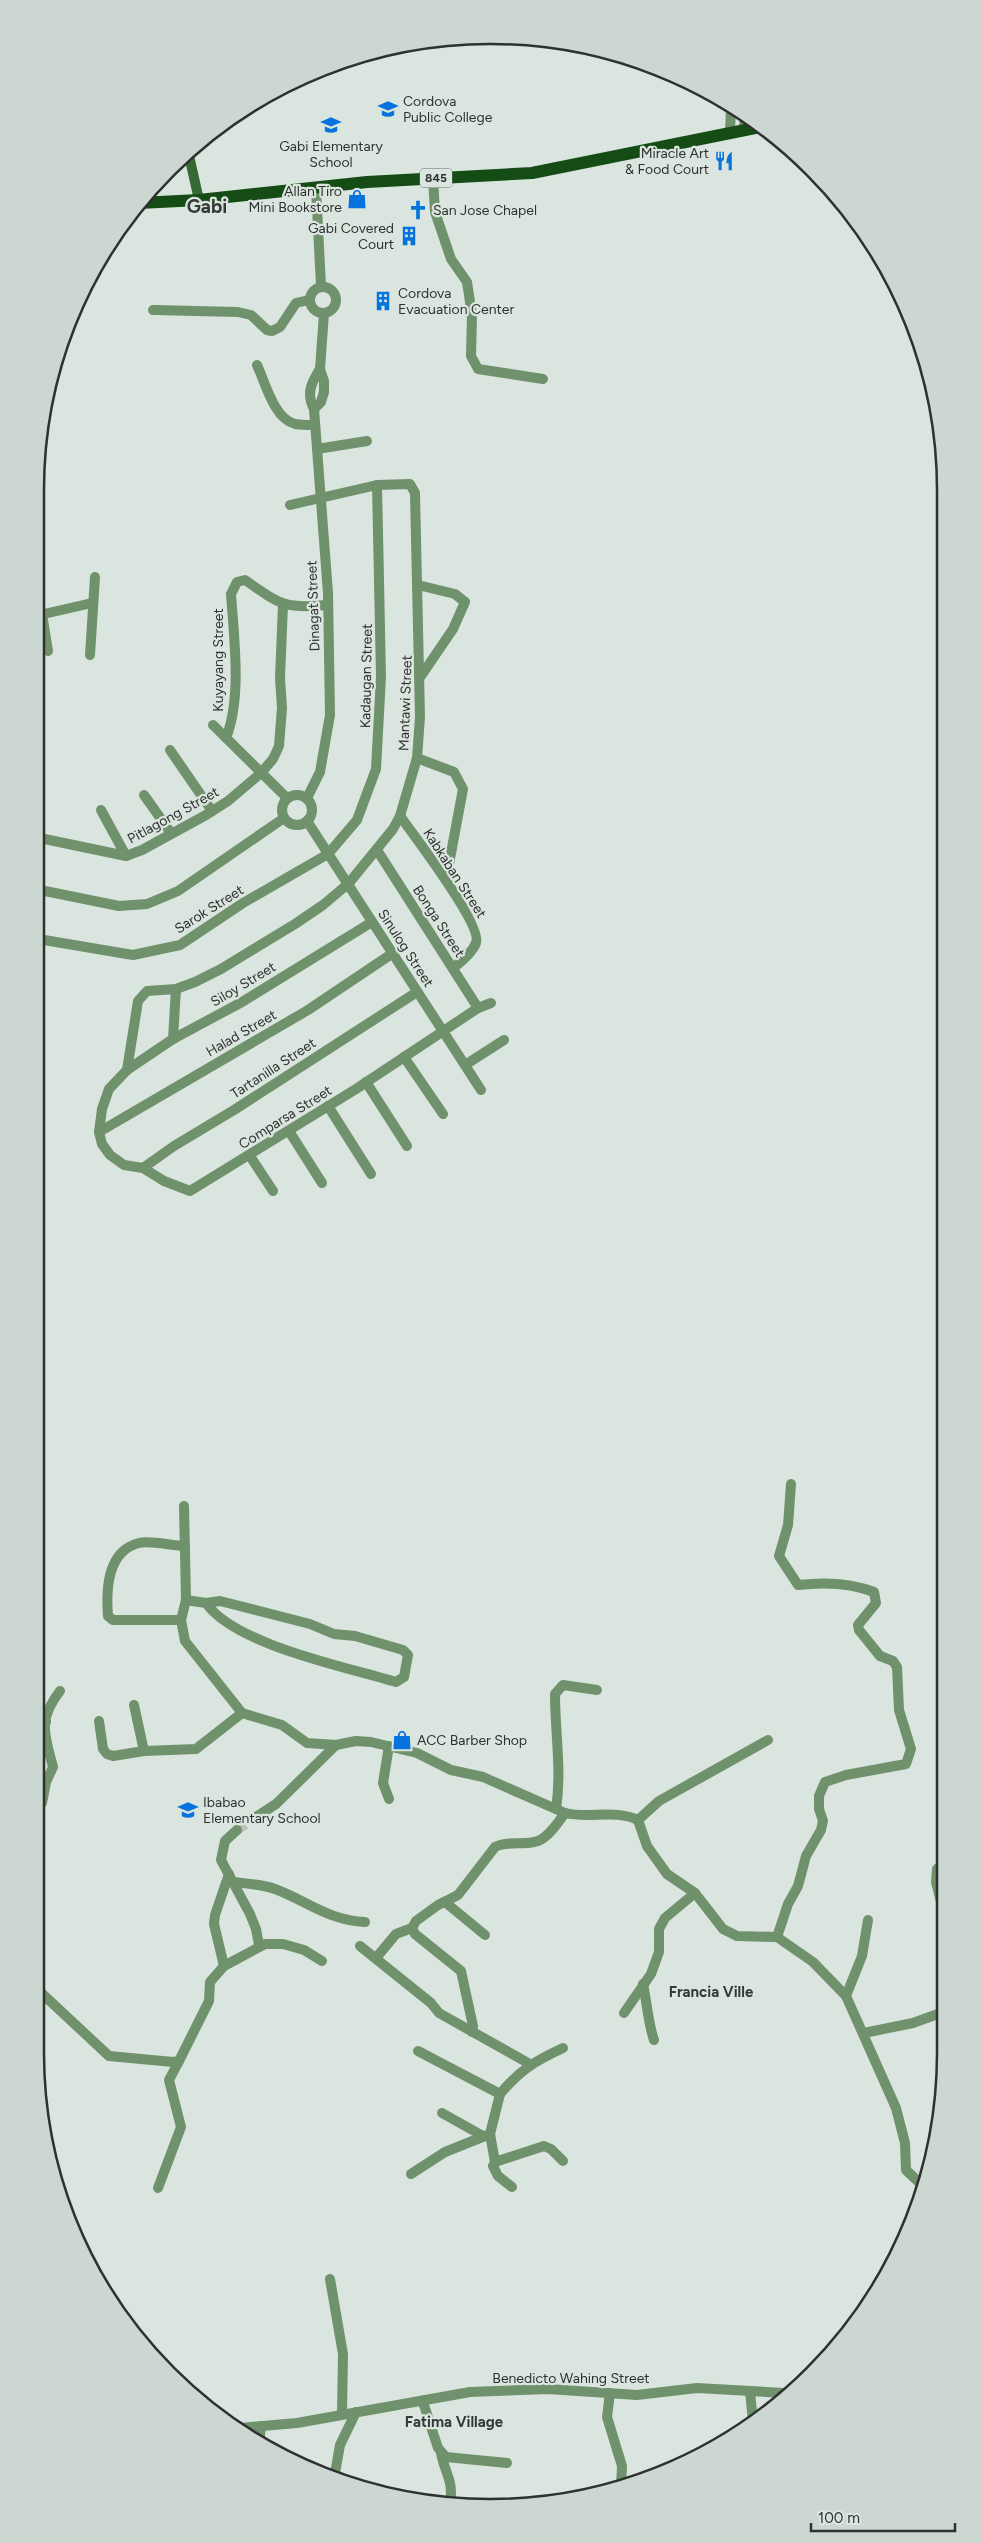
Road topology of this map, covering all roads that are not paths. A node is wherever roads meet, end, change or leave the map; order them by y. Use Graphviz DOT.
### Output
graph roads {
  1 [pos="731,114"];
  2 [pos="744,123"];
  3 [pos="752,129"];
  4 [pos="744,130"];
  5 [pos="730,132"];
  6 [pos="190,161"];
  7 [pos="433,178"];
  8 [pos="316,188"];
  9 [pos="199,200"];
  10 [pos="150,202"];
  11 [pos="321,286"];
  12 [pos="309,300"];
  13 [pos="153,310"];
  14 [pos="324,313"];
  15 [pos="257,365"];
  16 [pos="543,379"];
  17 [pos="315,425"];
  18 [pos="367,441"];
  19 [pos="317,449"];
  20 [pos="377,485"];
  21 [pos="322,496"];
  22 [pos="290,505"];
  23 [pos="95,577"];
  24 [pos="418,586"];
  25 [pos="92,603"];
  26 [pos="282,604"];
  27 [pos="328,605"];
  28 [pos="44,614"];
  29 [pos="44,637"];
  30 [pos="48,651"];
  31 [pos="90,655"];
  32 [pos="421,677"];
  33 [pos="213,725"];
  34 [pos="226,738"];
  35 [pos="170,750"];
  36 [pos="417,758"];
  37 [pos="261,774"];
  38 [pos="144,795"];
  39 [pos="287,798"];
  40 [pos="307,798"];
  41 [pos="101,810"];
  42 [pos="212,811"];
  43 [pos="400,816"];
  44 [pos="284,818"];
  45 [pos="307,821"];
  46 [pos="171,834"];
  47 [pos="44,839"];
  48 [pos="377,850"];
  49 [pos="328,854"];
  50 [pos="126,856"];
  51 [pos="446,880"];
  52 [pos="348,883"];
  53 [pos="44,891"];
  54 [pos="372,922"];
  55 [pos="44,940"];
  56 [pos="393,953"];
  57 [pos="453,968"];
  58 [pos="176,989"];
  59 [pos="417,992"];
  60 [pos="491,1002"];
  61 [pos="478,1008"];
  62 [pos="444,1032"];
  63 [pos="173,1039"];
  64 [pos="504,1040"];
  65 [pos="404,1057"];
  66 [pos="465,1065"];
  67 [pos="127,1070"];
  68 [pos="366,1082"];
  69 [pos="481,1090"];
  70 [pos="328,1106"];
  71 [pos="443,1114"];
  72 [pos="289,1131"];
  73 [pos="100,1132"];
  74 [pos="407,1146"];
  75 [pos="250,1156"];
  76 [pos="143,1168"];
  77 [pos="371,1174"];
  78 [pos="322,1183"];
  79 [pos="273,1191"];
  80 [pos="791,1484"];
  81 [pos="184,1506"];
  82 [pos="185,1546"];
  83 [pos="186,1600"];
  84 [pos="206,1603"];
  85 [pos="181,1620"];
  86 [pos="597,1690"];
  87 [pos="60,1691"];
  88 [pos="134,1705"];
  89 [pos="242,1714"];
  90 [pos="99,1721"];
  91 [pos="46,1722"];
  92 [pos="768,1740"];
  93 [pos="336,1745"];
  94 [pos="389,1746"];
  95 [pos="144,1751"];
  96 [pos="44,1792"];
  97 [pos="389,1799"];
  98 [pos="561,1811"];
  99 [pos="256,1817"];
  100 [pos="638,1820"];
  101 [pos="237,1830"];
  102 [pos="937,1869"];
  103 [pos="231,1878"];
  104 [pos="937,1886"];
  105 [pos="695,1893"];
  106 [pos="445,1902"];
  107 [pos="868,1920"];
  108 [pos="365,1922"];
  109 [pos="412,1928"];
  110 [pos="485,1935"];
  111 [pos="777,1937"];
  112 [pos="260,1945"];
  113 [pos="360,1946"];
  114 [pos="376,1958"];
  115 [pos="322,1961"];
  116 [pos="224,1966"];
  117 [pos="643,1984"];
  118 [pos="44,1995"];
  119 [pos="846,1996"];
  120 [pos="624,2012"];
  121 [pos="937,2014"];
  122 [pos="472,2032"];
  123 [pos="864,2033"];
  124 [pos="654,2040"];
  125 [pos="563,2048"];
  126 [pos="418,2051"];
  127 [pos="179,2061"];
  128 [pos="530,2064"];
  129 [pos="500,2094"];
  130 [pos="442,2113"];
  131 [pos="486,2135"];
  132 [pos="563,2161"];
  133 [pos="495,2162"];
  134 [pos="411,2174"];
  135 [pos="918,2181"];
  136 [pos="512,2187"];
  137 [pos="158,2188"];
  138 [pos="330,2279"];
  139 [pos="750,2391"];
  140 [pos="610,2393"];
  141 [pos="779,2393"];
  142 [pos="423,2402"];
  143 [pos="356,2412"];
  144 [pos="342,2414"];
  145 [pos="752,2414"];
  146 [pos="261,2426"];
  147 [pos="247,2427"];
  148 [pos="260,2435"];
  149 [pos="441,2453"];
  150 [pos="507,2463"];
  151 [pos="335,2471"];
  152 [pos="621,2480"];
  153 [pos="451,2497"];
  1 -- 5 [label="street"];
  2 -- 4 [label="street"];
  3 -- 4 [label="main road, 845"];
  4 -- 5 [label="main road, 845"];
  5 -- 7 [label="main road, 845"];
  6 -- 9 [label="street"];
  7 -- 8 [label="main road, 845"];
  7 -- 16 [label="street"];
  8 -- 9 [label="main road, 845"];
  8 -- 11 [label="street"];
  9 -- 10 [label="main road, 845"];
  11 -- 12 [label="street"];
  11 -- 14 [label="street"];
  12 -- 13 [label="street"];
  12 -- 14 [label="street"];
  14 -- 17 [label="street, Dinagat Street"];
  15 -- 17 [label="street"];
  17 -- 19 [label="street, Dinagat Street"];
  18 -- 19 [label="street"];
  19 -- 21 [label="street, Dinagat Street"];
  20 -- 21 [label="street, Mantawi Street"];
  20 -- 24 [label="street, Mantawi Street"];
  20 -- 49 [label="street, Kadaugan Street"];
  21 -- 22 [label="street, Mantawi Street"];
  21 -- 27 [label="street, Dinagat Street"];
  23 -- 25 [label="street"];
  24 -- 32 [label="street, Mantawi Street"];
  24 -- 32 [label="street"];
  25 -- 28 [label="street"];
  25 -- 31 [label="street"];
  26 -- 27 [label="street"];
  26 -- 34 [label="street, Kuyayang Street"];
  26 -- 37 [label="street, Pitlagong Street"];
  27 -- 40 [label="street, Dinagat Street"];
  29 -- 30 [label="street"];
  32 -- 36 [label="street, Mantawi Street"];
  33 -- 34 [label="street"];
  34 -- 37 [label="street"];
  35 -- 42 [label="street"];
  36 -- 43 [label="street, Mantawi Street"];
  36 -- 51 [label="street"];
  37 -- 39 [label="street"];
  37 -- 42 [label="street, Pitlagong Street"];
  38 -- 46 [label="street"];
  39 -- 40 [label="street"];
  39 -- 44 [label="street"];
  40 -- 45 [label="street"];
  41 -- 50 [label="street"];
  42 -- 46 [label="street, Pitlagong Street"];
  43 -- 48 [label="street, Mantawi Street"];
  43 -- 51 [label="street, Kabkaban Street"];
  44 -- 45 [label="street"];
  44 -- 53 [label="street"];
  45 -- 49 [label="street, Sinulog Street"];
  46 -- 50 [label="street, Pitlagong Street"];
  47 -- 50 [label="street, Pitlagong Street"];
  48 -- 52 [label="street, Mantawi Street"];
  48 -- 57 [label="street, Bonga Street"];
  49 -- 52 [label="street, Sinulog Street"];
  49 -- 55 [label="street, Sarok Street"];
  51 -- 57 [label="street, Kabkaban Street"];
  52 -- 54 [label="street, Sinulog Street"];
  52 -- 58 [label="street, Mantawi Street"];
  54 -- 56 [label="street, Sinulog Street"];
  54 -- 63 [label="street, Siloy Street"];
  56 -- 59 [label="street, Sinulog Street"];
  56 -- 73 [label="street, Halad Street"];
  57 -- 61 [label="street, Bonga Street"];
  58 -- 63 [label="street"];
  58 -- 67 [label="street"];
  59 -- 62 [label="street, Sinulog Street"];
  59 -- 76 [label="street, Tartanilla Street"];
  60 -- 61 [label="street, Comparsa Street"];
  61 -- 62 [label="street, Comparsa Street"];
  62 -- 65 [label="street, Comparsa Street"];
  62 -- 66 [label="street, Sinulog Street"];
  63 -- 67 [label="street, Siloy Street"];
  64 -- 66 [label="street"];
  65 -- 68 [label="street, Comparsa Street"];
  65 -- 71 [label="street"];
  66 -- 69 [label="street, Sinulog Street"];
  67 -- 73 [label="street, Siloy Street"];
  68 -- 70 [label="street, Comparsa Street"];
  68 -- 74 [label="street"];
  70 -- 72 [label="street, Comparsa Street"];
  70 -- 77 [label="street"];
  72 -- 75 [label="street, Comparsa Street"];
  72 -- 78 [label="street"];
  73 -- 76 [label="street, Comparsa Street"];
  75 -- 76 [label="street, Comparsa Street"];
  75 -- 79 [label="street"];
  80 -- 111 [label="street"];
  81 -- 82 [label="street"];
  82 -- 83 [label="street"];
  82 -- 85 [label="street"];
  83 -- 84 [label="street"];
  83 -- 85 [label="street"];
  84 -- 84 [label="street"];
  85 -- 89 [label="street"];
  86 -- 98 [label="street"];
  87 -- 91 [label="street"];
  88 -- 95 [label="street"];
  89 -- 93 [label="street"];
  89 -- 95 [label="street"];
  90 -- 95 [label="street"];
  91 -- 96 [label="street"];
  92 -- 100 [label="street"];
  93 -- 94 [label="street"];
  93 -- 99 [label="street"];
  94 -- 97 [label="street"];
  94 -- 98 [label="street"];
  98 -- 100 [label="street"];
  98 -- 106 [label="street"];
  100 -- 105 [label="street"];
  101 -- 103 [label="street"];
  102 -- 104 [label="street"];
  103 -- 108 [label="street"];
  103 -- 112 [label="street"];
  103 -- 116 [label="street"];
  105 -- 111 [label="street"];
  105 -- 117 [label="street"];
  106 -- 109 [label="street"];
  106 -- 110 [label="street"];
  107 -- 119 [label="street"];
  109 -- 114 [label="street"];
  109 -- 122 [label="street"];
  111 -- 119 [label="street"];
  112 -- 115 [label="street"];
  112 -- 116 [label="street"];
  113 -- 114 [label="street"];
  114 -- 122 [label="street"];
  116 -- 127 [label="street"];
  117 -- 120 [label="street"];
  117 -- 124 [label="street"];
  118 -- 127 [label="street"];
  119 -- 123 [label="street"];
  121 -- 123 [label="street"];
  122 -- 128 [label="street"];
  123 -- 135 [label="street"];
  125 -- 128 [label="street"];
  126 -- 129 [label="street"];
  127 -- 137 [label="street"];
  128 -- 129 [label="street"];
  129 -- 131 [label="street"];
  130 -- 131 [label="street"];
  131 -- 133 [label="street"];
  131 -- 134 [label="street"];
  132 -- 133 [label="street"];
  133 -- 136 [label="street"];
  138 -- 144 [label="street"];
  139 -- 140 [label="street, Benedicto Wahing Street"];
  139 -- 141 [label="street, Benedicto Wahing Street"];
  139 -- 145 [label="street"];
  140 -- 142 [label="street, Benedicto Wahing Street"];
  140 -- 152 [label="street"];
  142 -- 143 [label="street, Benedicto Wahing Street"];
  142 -- 149 [label="street"];
  143 -- 144 [label="street, Benedicto Wahing Street"];
  143 -- 151 [label="street"];
  144 -- 146 [label="street, Benedicto Wahing Street"];
  146 -- 147 [label="street, Benedicto Wahing Street"];
  146 -- 148 [label="street"];
  149 -- 150 [label="street"];
  149 -- 153 [label="street"];
}
